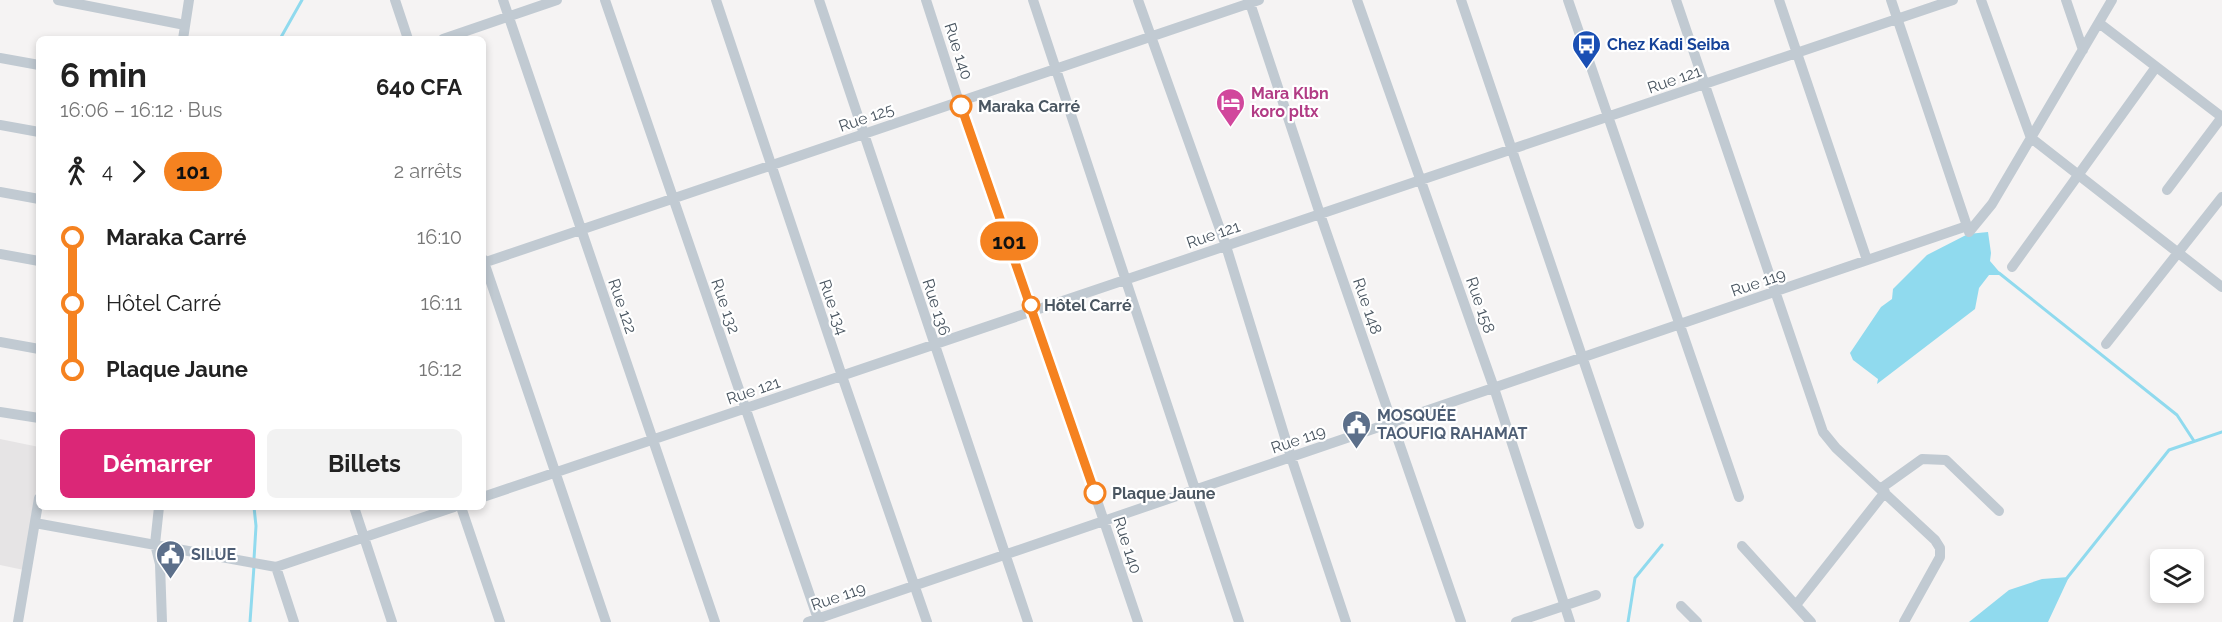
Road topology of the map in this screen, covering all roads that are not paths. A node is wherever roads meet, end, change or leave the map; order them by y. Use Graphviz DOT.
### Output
graph roads {
  1 [pos="58,0"];
  2 [pos="189,0"];
  3 [pos="395,0"];
  4 [pos="503,0"];
  5 [pos="557,0"];
  6 [pos="604,0"];
  7 [pos="716,0"];
  8 [pos="819,0"];
  9 [pos="926,0"];
  10 [pos="1033,0"];
  11 [pos="1138,0"];
  12 [pos="1357,0"];
  13 [pos="1461,0"];
  14 [pos="1568,0"];
  15 [pos="1676,0"];
  16 [pos="1779,0"];
  17 [pos="1891,0"];
  18 [pos="1953,0"];
  19 [pos="1981,0"];
  20 [pos="2066,0"];
  21 [pos="2112,0"];
  22 [pos="1253,1"];
  23 [pos="509,16"];
  24 [pos="1897,19"];
  25 [pos="2099,23"];
  26 [pos="185,25"];
  27 [pos="183,36"];
  28 [pos="407,36"];
  29 [pos="452,36"];
  30 [pos="1150,37"];
  31 [pos="2083,50"];
  32 [pos="1797,53"];
  33 [pos="0,58"];
  34 [pos="36,64"];
  35 [pos="2156,67"];
  36 [pos="1057,69"];
  37 [pos="1704,84"];
  38 [pos="959,102"];
  39 [pos="1608,117"];
  40 [pos="2222,117"];
  41 [pos="0,125"];
  42 [pos="36,131"];
  43 [pos="864,134"];
  44 [pos="2031,138"];
  45 [pos="1513,149"];
  46 [pos="771,165"];
  47 [pos="2079,176"];
  48 [pos="1422,180"];
  49 [pos="2167,190"];
  50 [pos="0,192"];
  51 [pos="2222,197"];
  52 [pos="36,198"];
  53 [pos="673,199"];
  54 [pos="1320,214"];
  55 [pos="1968,229"];
  56 [pos="582,230"];
  57 [pos="1226,246"];
  58 [pos="2178,253"];
  59 [pos="0,254"];
  60 [pos="36,260"];
  61 [pos="1867,260"];
  62 [pos="486,261"];
  63 [pos="2012,267"];
  64 [pos="486,271"];
  65 [pos="1125,280"];
  66 [pos="2222,287"];
  67 [pos="1775,292"];
  68 [pos="1034,311"];
  69 [pos="1678,325"];
  70 [pos="0,342"];
  71 [pos="2106,344"];
  72 [pos="934,345"];
  73 [pos="36,348"];
  74 [pos="1583,357"];
  75 [pos="842,376"];
  76 [pos="1494,388"];
  77 [pos="745,408"];
  78 [pos="0,412"];
  79 [pos="36,418"];
  80 [pos="1392,422"];
  81 [pos="652,440"];
  82 [pos="1291,457"];
  83 [pos="555,472"];
  84 [pos="1195,490"];
  85 [pos="1883,490"];
  86 [pos="486,496"];
  87 [pos="1738,497"];
  88 [pos="37,510"];
  89 [pos="159,510"];
  90 [pos="355,510"];
  91 [pos="445,510"];
  92 [pos="462,510"];
  93 [pos="1999,511"];
  94 [pos="1105,521"];
  95 [pos="35,523"];
  96 [pos="1640,524"];
  97 [pos="364,537"];
  98 [pos="155,544"];
  99 [pos="1742,546"];
  100 [pos="1007,554"];
  101 [pos="276,567"];
  102 [pos="916,585"];
  103 [pos="1596,595"];
  104 [pos="1796,605"];
  105 [pos="1564,606"];
  106 [pos="1681,606"];
  107 [pos="815,621"];
  108 [pos="18,622"];
  109 [pos="162,622"];
  110 [pos="294,622"];
  111 [pos="392,622"];
  112 [pos="500,622"];
  113 [pos="606,622"];
  114 [pos="715,622"];
  115 [pos="927,622"];
  116 [pos="1028,622"];
  117 [pos="1138,622"];
  118 [pos="1239,622"];
  119 [pos="1346,622"];
  120 [pos="1461,622"];
  121 [pos="1516,622"];
  122 [pos="1570,622"];
  123 [pos="1697,622"];
  124 [pos="1810,622"];
  125 [pos="1904,622"];
  1 -- 26 [label="street"];
  2 -- 26 [label="street"];
  3 -- 28 [label="street"];
  4 -- 23 [label="street, Rue 122"];
  5 -- 23 [label="street"];
  6 -- 53 [label="street, Rue 132"];
  7 -- 46 [label="street, Rue 134"];
  8 -- 43 [label="street, Rue 136"];
  9 -- 38 [label="street, Rue 140"];
  10 -- 36 [label="street"];
  11 -- 30 [label="street"];
  12 -- 48 [label="street, Rue 158"];
  13 -- 45 [label="street"];
  14 -- 39 [label="street"];
  15 -- 37 [label="street"];
  16 -- 32 [label="street"];
  17 -- 24 [label="street"];
  18 -- 24 [label="street, Rue 121"];
  19 -- 44 [label="street"];
  20 -- 31 [label="street"];
  21 -- 25 [label="street"];
  22 -- 30 [label="street, Rue 125"];
  22 -- 54 [label="street, Rue 148"];
  23 -- 29 [label="street"];
  23 -- 56 [label="street, Rue 122"];
  24 -- 32 [label="street, Rue 121"];
  24 -- 55 [label="street"];
  25 -- 31 [label="street"];
  25 -- 35 [label="street"];
  26 -- 27 [label="street"];
  30 -- 36 [label="street, Rue 125"];
  30 -- 57 [label="street"];
  31 -- 44 [label="street"];
  32 -- 37 [label="street, Rue 121"];
  32 -- 61 [label="street"];
  33 -- 34 [label="street"];
  35 -- 40 [label="street"];
  35 -- 47 [label="street"];
  36 -- 38 [label="street, Rue 125"];
  36 -- 65 [label="street"];
  37 -- 39 [label="street, Rue 121"];
  37 -- 67 [label="street"];
  38 -- 43 [label="street, Rue 125"];
  38 -- 68 [label="street, Rue 140"];
  39 -- 45 [label="street, Rue 121"];
  39 -- 69 [label="street"];
  40 -- 49 [label="street"];
  41 -- 42 [label="street"];
  43 -- 46 [label="street, Rue 125"];
  43 -- 72 [label="street, Rue 136"];
  44 -- 47 [label="street"];
  44 -- 55 [label="street"];
  45 -- 48 [label="street, Rue 121"];
  45 -- 74 [label="street"];
  46 -- 53 [label="street, Rue 125"];
  46 -- 75 [label="street, Rue 134"];
  47 -- 58 [label="street"];
  47 -- 63 [label="street"];
  48 -- 54 [label="street, Rue 121"];
  48 -- 76 [label="street, Rue 158"];
  50 -- 52 [label="street"];
  51 -- 58 [label="street"];
  53 -- 56 [label="street, Rue 125"];
  53 -- 77 [label="street, Rue 132"];
  54 -- 57 [label="street, Rue 121"];
  54 -- 80 [label="street, Rue 148"];
  55 -- 61 [label="street, Rue 119"];
  56 -- 62 [label="street, Rue 125"];
  56 -- 81 [label="street, Rue 122"];
  57 -- 65 [label="street, Rue 121"];
  57 -- 82 [label="street"];
  58 -- 66 [label="street"];
  58 -- 71 [label="street"];
  59 -- 60 [label="street"];
  61 -- 67 [label="street, Rue 119"];
  64 -- 83 [label="street"];
  65 -- 68 [label="street, Rue 121"];
  65 -- 84 [label="street"];
  67 -- 69 [label="street, Rue 119"];
  67 -- 85 [label="street"];
  68 -- 72 [label="street, Rue 121"];
  68 -- 94 [label="street, Rue 140"];
  69 -- 74 [label="street, Rue 119"];
  69 -- 87 [label="street"];
  70 -- 73 [label="street"];
  72 -- 75 [label="street, Rue 121"];
  72 -- 100 [label="street, Rue 136"];
  74 -- 76 [label="street, Rue 119"];
  74 -- 96 [label="street"];
  75 -- 77 [label="street, Rue 121"];
  75 -- 102 [label="street, Rue 134"];
  76 -- 80 [label="street, Rue 119"];
  76 -- 105 [label="street, Rue 158"];
  77 -- 81 [label="street, Rue 121"];
  77 -- 107 [label="street, Rue 132"];
  78 -- 79 [label="street"];
  80 -- 82 [label="street, Rue 119"];
  80 -- 120 [label="street, Rue 148"];
  81 -- 83 [label="street, Rue 121"];
  81 -- 114 [label="street, Rue 122"];
  82 -- 84 [label="street, Rue 119"];
  82 -- 119 [label="street"];
  83 -- 86 [label="street, Rue 121"];
  83 -- 113 [label="street"];
  84 -- 94 [label="street, Rue 119"];
  84 -- 118 [label="street"];
  85 -- 93 [label="street"];
  85 -- 104 [label="street"];
  85 -- 125 [label="street"];
  88 -- 95 [label="street"];
  89 -- 98 [label="street"];
  90 -- 97 [label="street"];
  91 -- 97 [label="street"];
  92 -- 112 [label="street"];
  94 -- 100 [label="street, Rue 119"];
  94 -- 117 [label="street, Rue 140"];
  95 -- 98 [label="street"];
  95 -- 108 [label="street"];
  97 -- 101 [label="street"];
  97 -- 111 [label="street"];
  98 -- 101 [label="street"];
  98 -- 109 [label="street"];
  99 -- 104 [label="street"];
  100 -- 102 [label="street, Rue 119"];
  100 -- 116 [label="street, Rue 136"];
  101 -- 110 [label="street"];
  102 -- 107 [label="street, Rue 119"];
  102 -- 115 [label="street, Rue 134"];
  103 -- 105 [label="street"];
  104 -- 124 [label="street"];
  105 -- 121 [label="street"];
  105 -- 122 [label="street, Rue 158"];
  106 -- 123 [label="street"];
}
